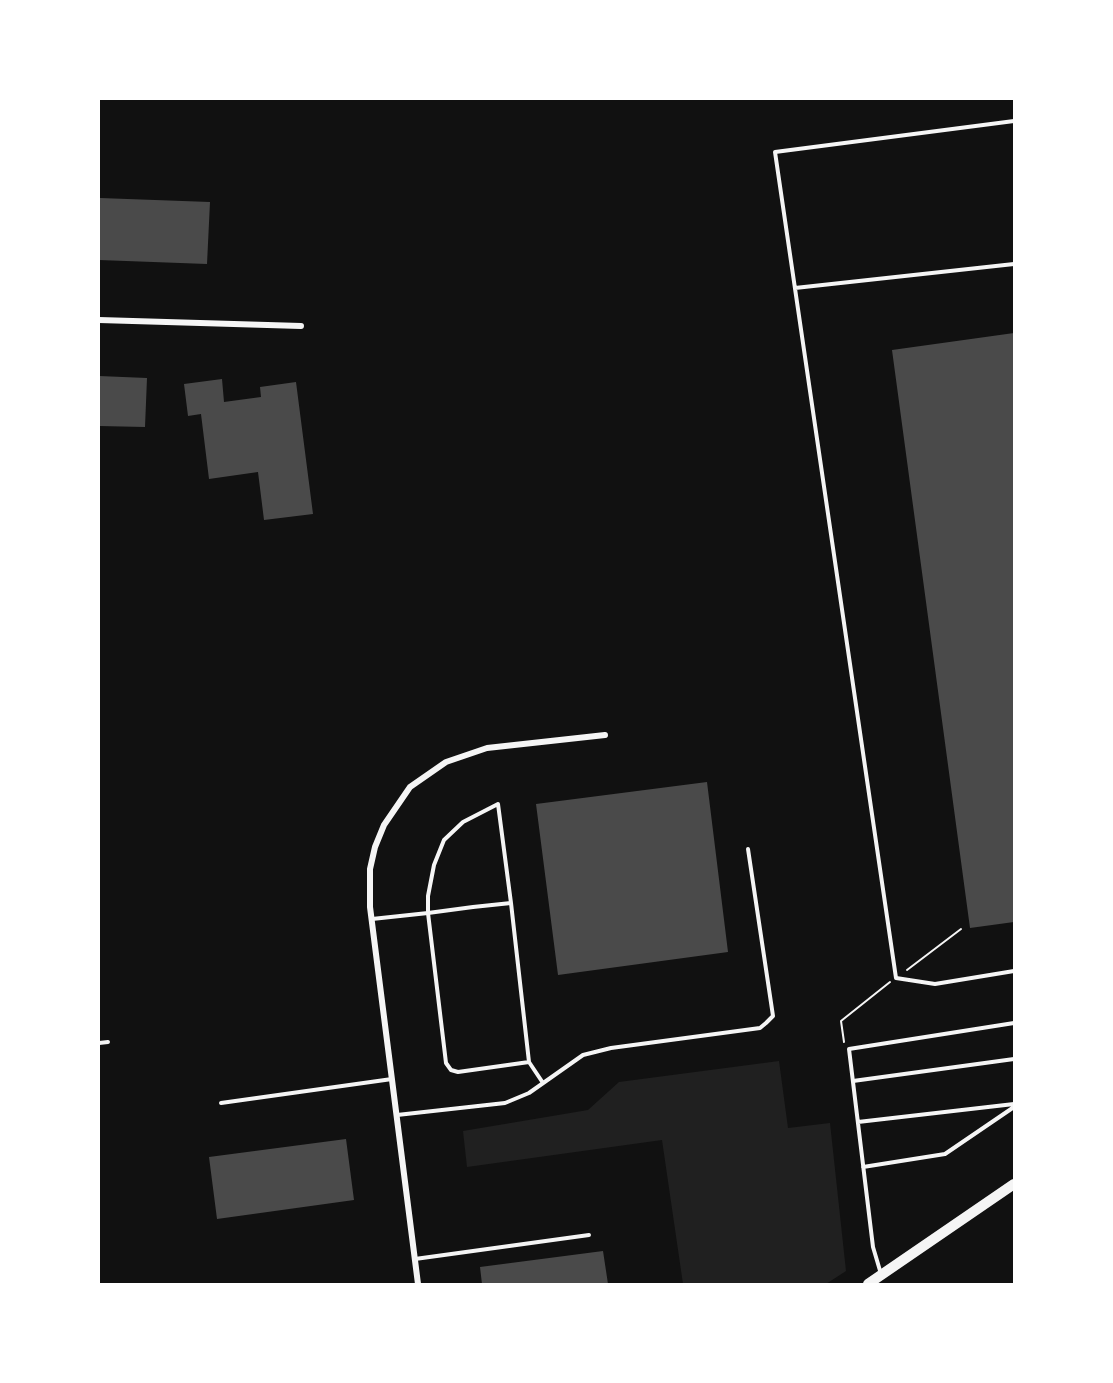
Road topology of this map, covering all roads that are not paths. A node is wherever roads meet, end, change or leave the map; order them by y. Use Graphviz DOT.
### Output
graph roads {
  1 [pos="1014,121"];
  2 [pos="1014,264"];
  3 [pos="795,288"];
  4 [pos="99,320"];
  5 [pos="301,326"];
  6 [pos="605,735"];
  7 [pos="748,849"];
  8 [pos="511,903"];
  9 [pos="428,913"];
  10 [pos="371,920"];
  11 [pos="1014,971"];
  12 [pos="1014,1023"];
  13 [pos="108,1042"];
  14 [pos="99,1043"];
  15 [pos="1014,1059"];
  16 [pos="529,1062"];
  17 [pos="392,1079"];
  18 [pos="853,1081"];
  19 [pos="543,1083"];
  20 [pos="221,1103"];
  21 [pos="1014,1106"];
  22 [pos="397,1115"];
  23 [pos="858,1122"];
  24 [pos="863,1167"];
  25 [pos="1014,1184"];
  26 [pos="589,1235"];
  27 [pos="415,1258"];
  28 [pos="881,1275"];
  29 [pos="418,1284"];
  30 [pos="868,1284"];
  1 -- 3 [label="lane"];
  2 -- 3 [label="lane"];
  3 -- 11 [label="lane"];
  4 -- 5 [label="street"];
  6 -- 10 [label="street"];
  7 -- 19 [label="lane"];
  8 -- 9 [label="lane"];
  8 -- 9 [label="lane"];
  8 -- 16 [label="lane"];
  9 -- 10 [label="lane"];
  9 -- 16 [label="lane"];
  10 -- 17 [label="street"];
  12 -- 18 [label="lane"];
  13 -- 14 [label="lane"];
  15 -- 18 [label="lane"];
  16 -- 19 [label="lane"];
  17 -- 20 [label="lane"];
  17 -- 22 [label="street"];
  18 -- 23 [label="lane"];
  19 -- 22 [label="lane"];
  21 -- 23 [label="lane"];
  21 -- 24 [label="lane"];
  22 -- 27 [label="street"];
  23 -- 24 [label="lane"];
  24 -- 28 [label="lane"];
  25 -- 28 [label="street"];
  26 -- 27 [label="lane"];
  27 -- 29 [label="street"];
  28 -- 30 [label="street"];
}
